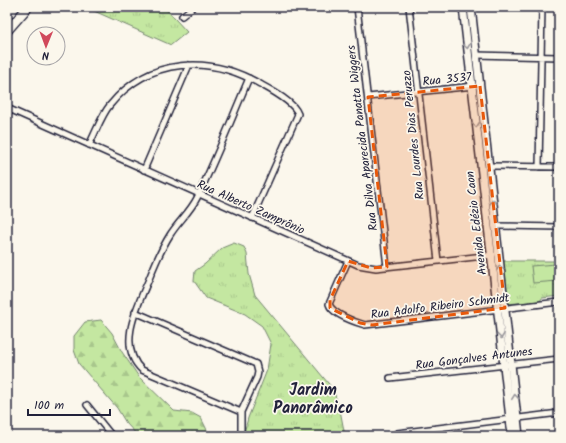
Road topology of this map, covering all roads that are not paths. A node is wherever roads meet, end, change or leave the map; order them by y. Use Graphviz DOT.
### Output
graph roads {
  1 [pos="28,7"];
  2 [pos="193,7"];
  3 [pos="357,7"];
  4 [pos="409,7"];
  5 [pos="463,7"];
  6 [pos="471,7"];
  7 [pos="542,7"];
  8 [pos="182,16"];
  9 [pos="7,31"];
  10 [pos="476,55"];
  11 [pos="541,56"];
  12 [pos="559,57"];
  13 [pos="189,65"];
  14 [pos="249,78"];
  15 [pos="476,86"];
  16 [pos="419,92"];
  17 [pos="368,97"];
  18 [pos="7,108"];
  19 [pos="89,145"];
  20 [pos="489,166"];
  21 [pos="539,167"];
  22 [pos="559,167"];
  23 [pos="144,170"];
  24 [pos="198,194"];
  25 [pos="252,218"];
  26 [pos="496,226"];
  27 [pos="559,227"];
  28 [pos="495,255"];
  29 [pos="348,261"];
  30 [pos="438,261"];
  31 [pos="387,267"];
  32 [pos="559,302"];
  33 [pos="501,309"];
  34 [pos="135,312"];
  35 [pos="559,358"];
  36 [pos="508,365"];
  37 [pos="390,378"];
  38 [pos="87,405"];
  39 [pos="241,412"];
  40 [pos="559,414"];
  41 [pos="514,419"];
  42 [pos="397,433"];
  43 [pos="112,436"];
  44 [pos="241,436"];
  45 [pos="512,436"];
  46 [pos="520,436"];
  1 -- 9 [label="main road"];
  2 -- 8 [label="street"];
  3 -- 17 [label="street, Rua Dilva Aparecida Panatta Wiggers"];
  4 -- 16 [label="street, Rua Lourdes Dias Peruzzo"];
  5 -- 15 [label="main road, Avenida Edézio Caon, one-way"];
  6 -- 10 [label="main road, Avenida Edézio Caon"];
  7 -- 11 [label="street"];
  10 -- 11 [label="street"];
  10 -- 15 [label="main road, Avenida Edézio Caon"];
  11 -- 12 [label="street"];
  11 -- 21 [label="street"];
  13 -- 14 [label="street"];
  13 -- 19 [label="street"];
  13 -- 23 [label="street"];
  14 -- 24 [label="street"];
  14 -- 25 [label="street"];
  15 -- 16 [label="street, Rua 3537"];
  15 -- 20 [label="main road, Avenida Edézio Caon"];
  15 -- 28 [label="main road, Avenida Edézio Caon, one-way"];
  16 -- 17 [label="street, Rua 3537"];
  16 -- 30 [label="street, Rua Lourdes Dias Peruzzo"];
  17 -- 31 [label="street, Rua Dilva Aparecida Panatta Wiggers"];
  18 -- 19 [label="street, Rua Alberto Zamprônio"];
  19 -- 23 [label="street, Rua Alberto Zamprônio"];
  20 -- 21 [label="street"];
  26 -- 20 [label="main road, Avenida Edézio Caon, one-way"];
  21 -- 22 [label="street"];
  23 -- 24 [label="street, Rua Alberto Zamprônio"];
  24 -- 25 [label="street, Rua Alberto Zamprônio"];
  24 -- 34 [label="street"];
  25 -- 29 [label="street, Rua Alberto Zamprônio"];
  26 -- 27 [label="street"];
  26 -- 28 [label="main road, Avenida Edézio Caon"];
  28 -- 30 [label="street, Rua Alberto Zamprônio"];
  28 -- 33 [label="main road, Avenida Edézio Caon"];
  29 -- 31 [label="street, Rua Alberto Zamprônio"];
  29 -- 33 [label="street, Rua Adolfo Ribeiro Schmidt"];
  30 -- 31 [label="street, Rua Alberto Zamprônio"];
  32 -- 33 [label="street, Rua Adolfo Ribeiro Schmidt"];
  33 -- 36 [label="main road, Avenida Edézio Caon"];
  34 -- 39 [label="street"];
  34 -- 39 [label="street"];
  35 -- 36 [label="street, Rua Gonçalves Antunes"];
  36 -- 37 [label="street, Rua Gonçalves Antunes"];
  36 -- 41 [label="main road, Avenida Edézio Caon"];
  38 -- 43 [label="street"];
  39 -- 44 [label="street"];
  40 -- 41 [label="street"];
  41 -- 42 [label="street"];
  41 -- 45 [label="main road, Avenida Edézio Caon"];
  41 -- 46 [label="main road, Avenida Edézio Caon"];
}
